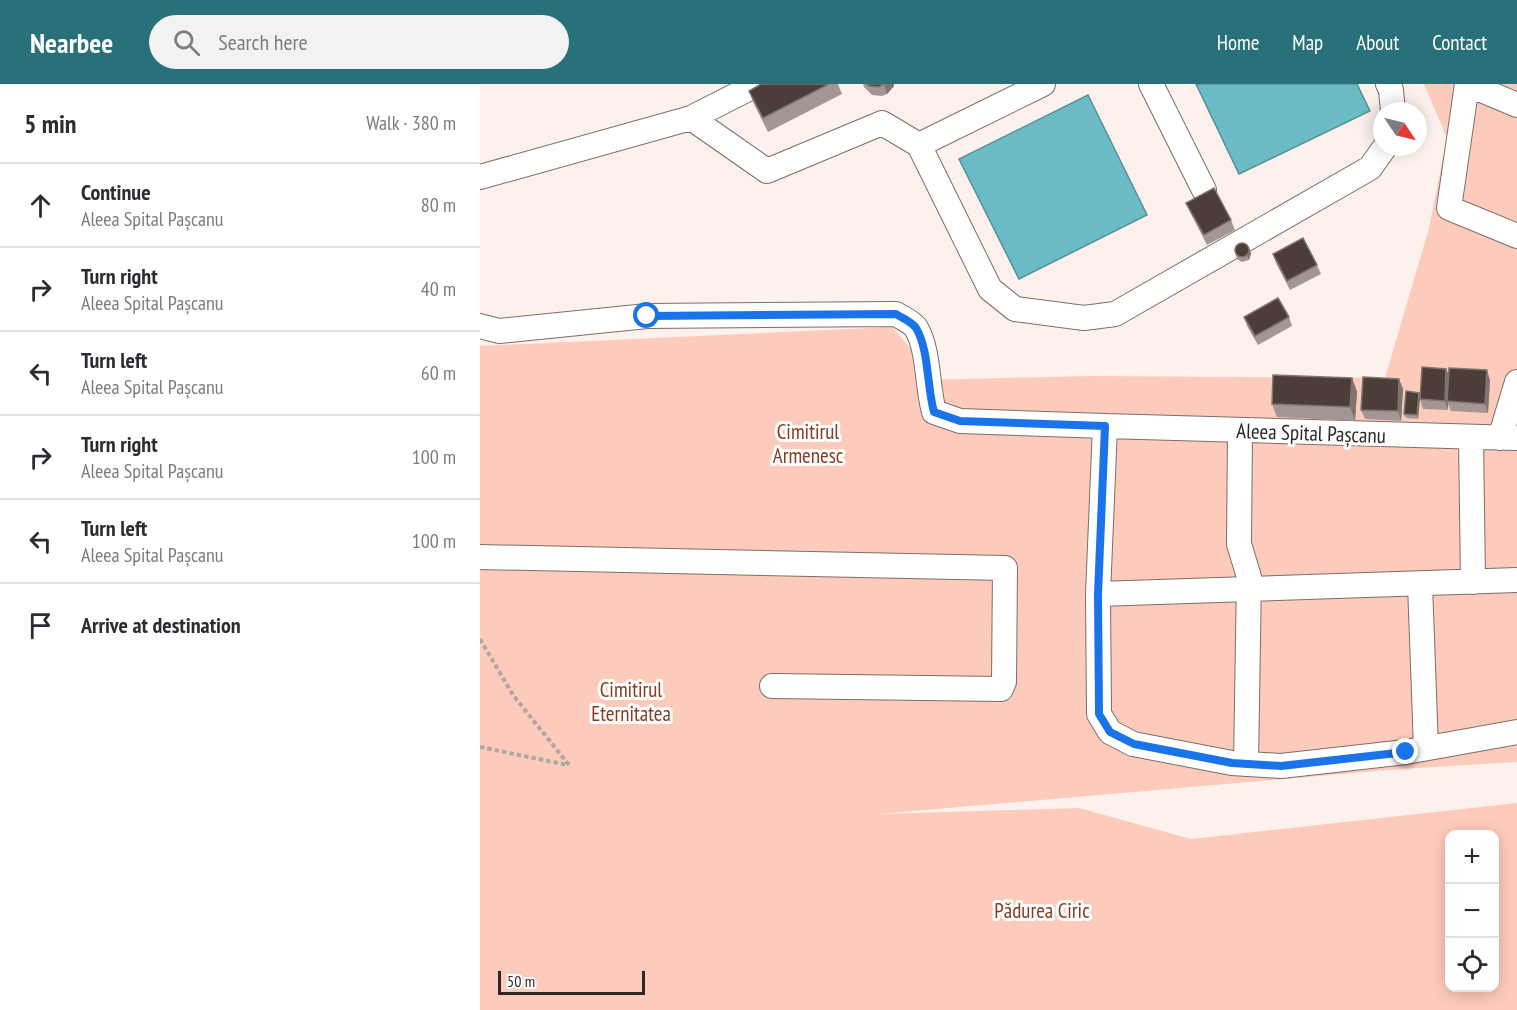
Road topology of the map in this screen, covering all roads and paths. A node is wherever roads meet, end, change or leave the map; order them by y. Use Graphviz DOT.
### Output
graph roads {
  1 [pos="758,84"];
  2 [pos="1043,84"];
  3 [pos="1151,84"];
  4 [pos="1388,84"];
  5 [pos="1467,84"];
  6 [pos="1392,102"];
  7 [pos="1517,105"];
  8 [pos="691,118"];
  9 [pos="919,144"];
  10 [pos="1379,156"];
  11 [pos="480,177"];
  12 [pos="1204,190"];
  13 [pos="1517,236"];
  14 [pos="480,326"];
  15 [pos="1517,382"];
  16 [pos="1105,426"];
  17 [pos="1240,431"];
  18 [pos="1471,437"];
  19 [pos="1508,438"];
  20 [pos="480,557"];
  21 [pos="1517,580"];
  22 [pos="1473,582"];
  23 [pos="1420,584"];
  24 [pos="1248,589"];
  25 [pos="1098,594"];
  26 [pos="480,639"];
  27 [pos="772,686"];
  28 [pos="1517,732"];
  29 [pos="480,747"];
  30 [pos="1426,748"];
  31 [pos="1246,764"];
  1 -- 8 [label="lane"];
  2 -- 9 [label="lane"];
  3 -- 12 [label="lane"];
  4 -- 6 [label="lane"];
  5 -- 7 [label="lane"];
  5 -- 13 [label="lane"];
  8 -- 9 [label="lane"];
  8 -- 11 [label="lane"];
  9 -- 10 [label="lane"];
  14 -- 16 [label="lane, Aleea Spital Pașcanu"];
  15 -- 19 [label="lane"];
  16 -- 17 [label="lane, Aleea Spital Pașcanu"];
  16 -- 25 [label="lane"];
  17 -- 18 [label="lane, Aleea Spital Pașcanu"];
  17 -- 24 [label="lane"];
  18 -- 19 [label="lane, Aleea Spital Pașcanu"];
  18 -- 22 [label="lane"];
  20 -- 27 [label="lane"];
  21 -- 22 [label="lane"];
  22 -- 23 [label="lane"];
  23 -- 24 [label="lane"];
  23 -- 30 [label="lane"];
  24 -- 25 [label="lane"];
  24 -- 31 [label="lane"];
  25 -- 31 [label="lane"];
  26 -- 29 [label="path"];
  28 -- 30 [label="lane"];
  30 -- 31 [label="lane"];
}
